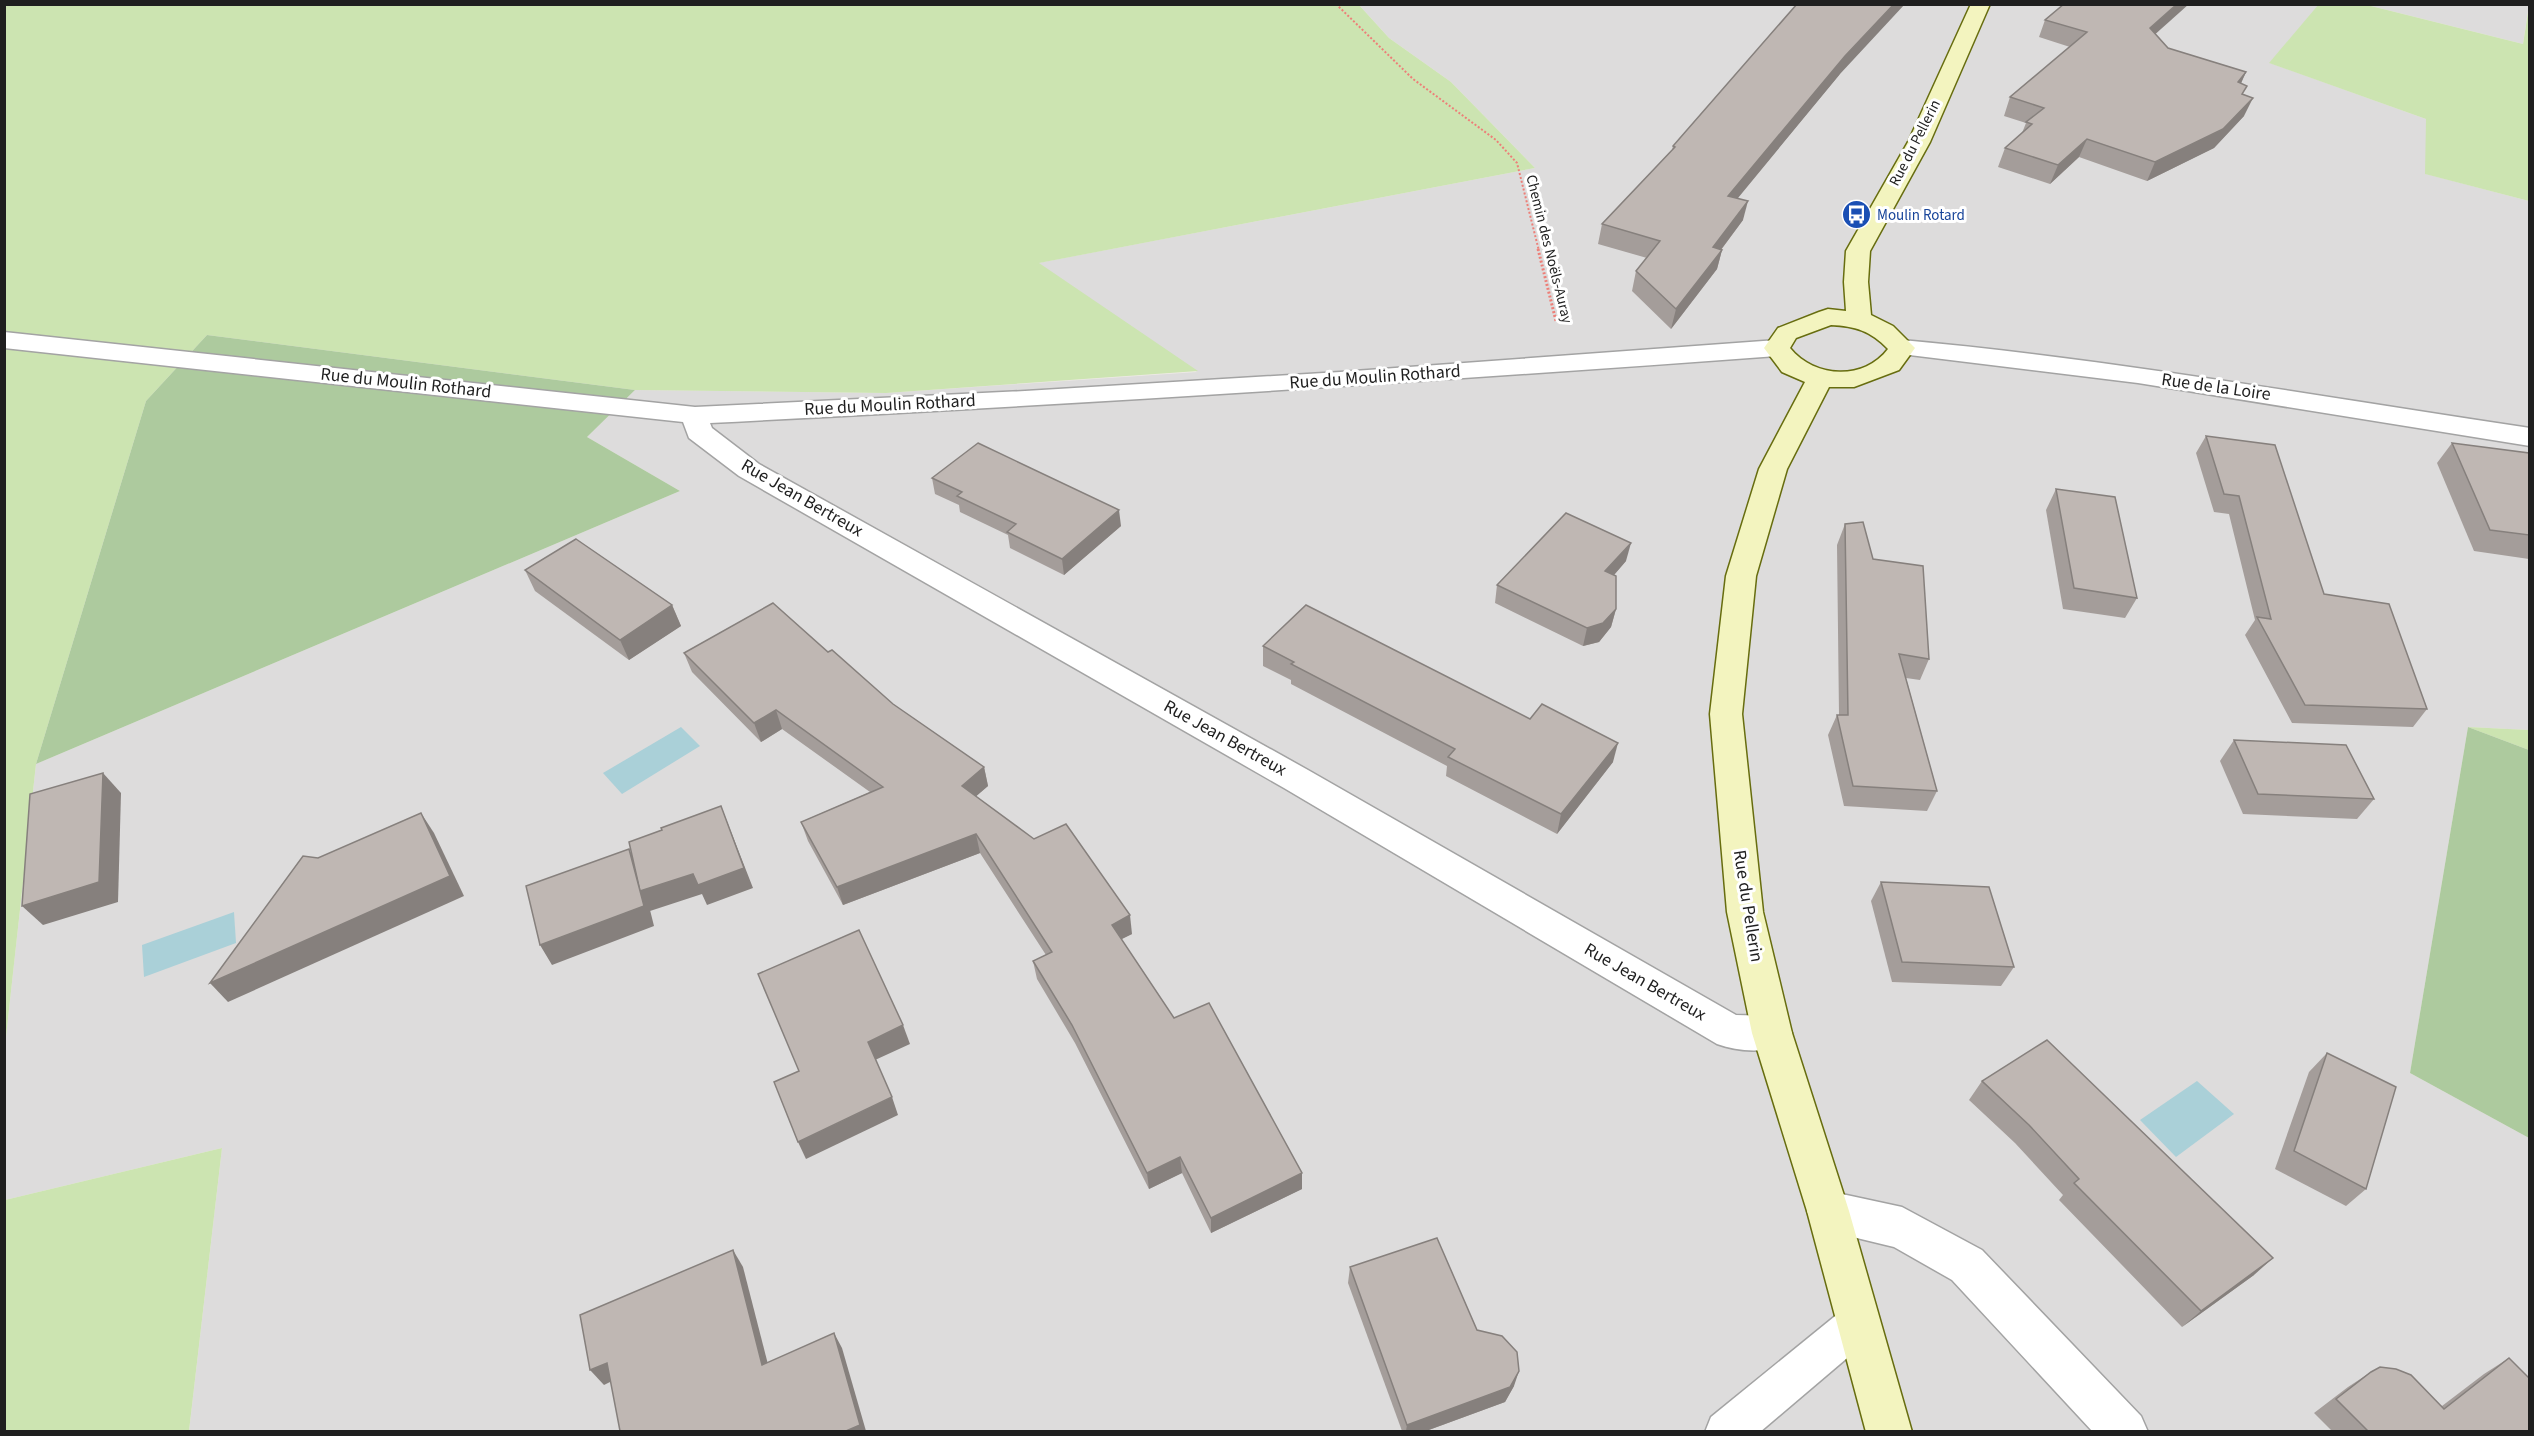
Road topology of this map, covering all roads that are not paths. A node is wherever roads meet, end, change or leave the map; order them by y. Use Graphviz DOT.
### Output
graph roads {
  1 [pos="1981,4"];
  2 [pos="1858,318"];
  3 [pos="4,339"];
  4 [pos="1777,348"];
  5 [pos="1902,348"];
  6 [pos="1820,379"];
  7 [pos="695,415"];
  8 [pos="2529,437"];
  9 [pos="1772,1033"];
  10 [pos="1828,1211"];
  11 [pos="1858,1322"];
  12 [pos="1726,1431"];
  13 [pos="1889,1431"];
  14 [pos="2125,1431"];
  1 -- 2 [label="main road, Rue du Pellerin"];
  2 -- 4 [label="main road"];
  2 -- 5 [label="main road"];
  3 -- 7 [label="street, Rue du Moulin Rothard"];
  4 -- 6 [label="main road"];
  4 -- 7 [label="street, Rue du Moulin Rothard"];
  5 -- 6 [label="main road"];
  5 -- 8 [label="street, Rue de la Loire"];
  6 -- 9 [label="main road, Rue du Pellerin"];
  7 -- 9 [label="street, Rue Jean Bertreux"];
  9 -- 10 [label="main road, Rue du Pellerin"];
  10 -- 11 [label="main road, Rue du Pellerin"];
  10 -- 14 [label="street"];
  11 -- 12 [label="lane"];
  11 -- 13 [label="main road, Rue du Pellerin"];
}
